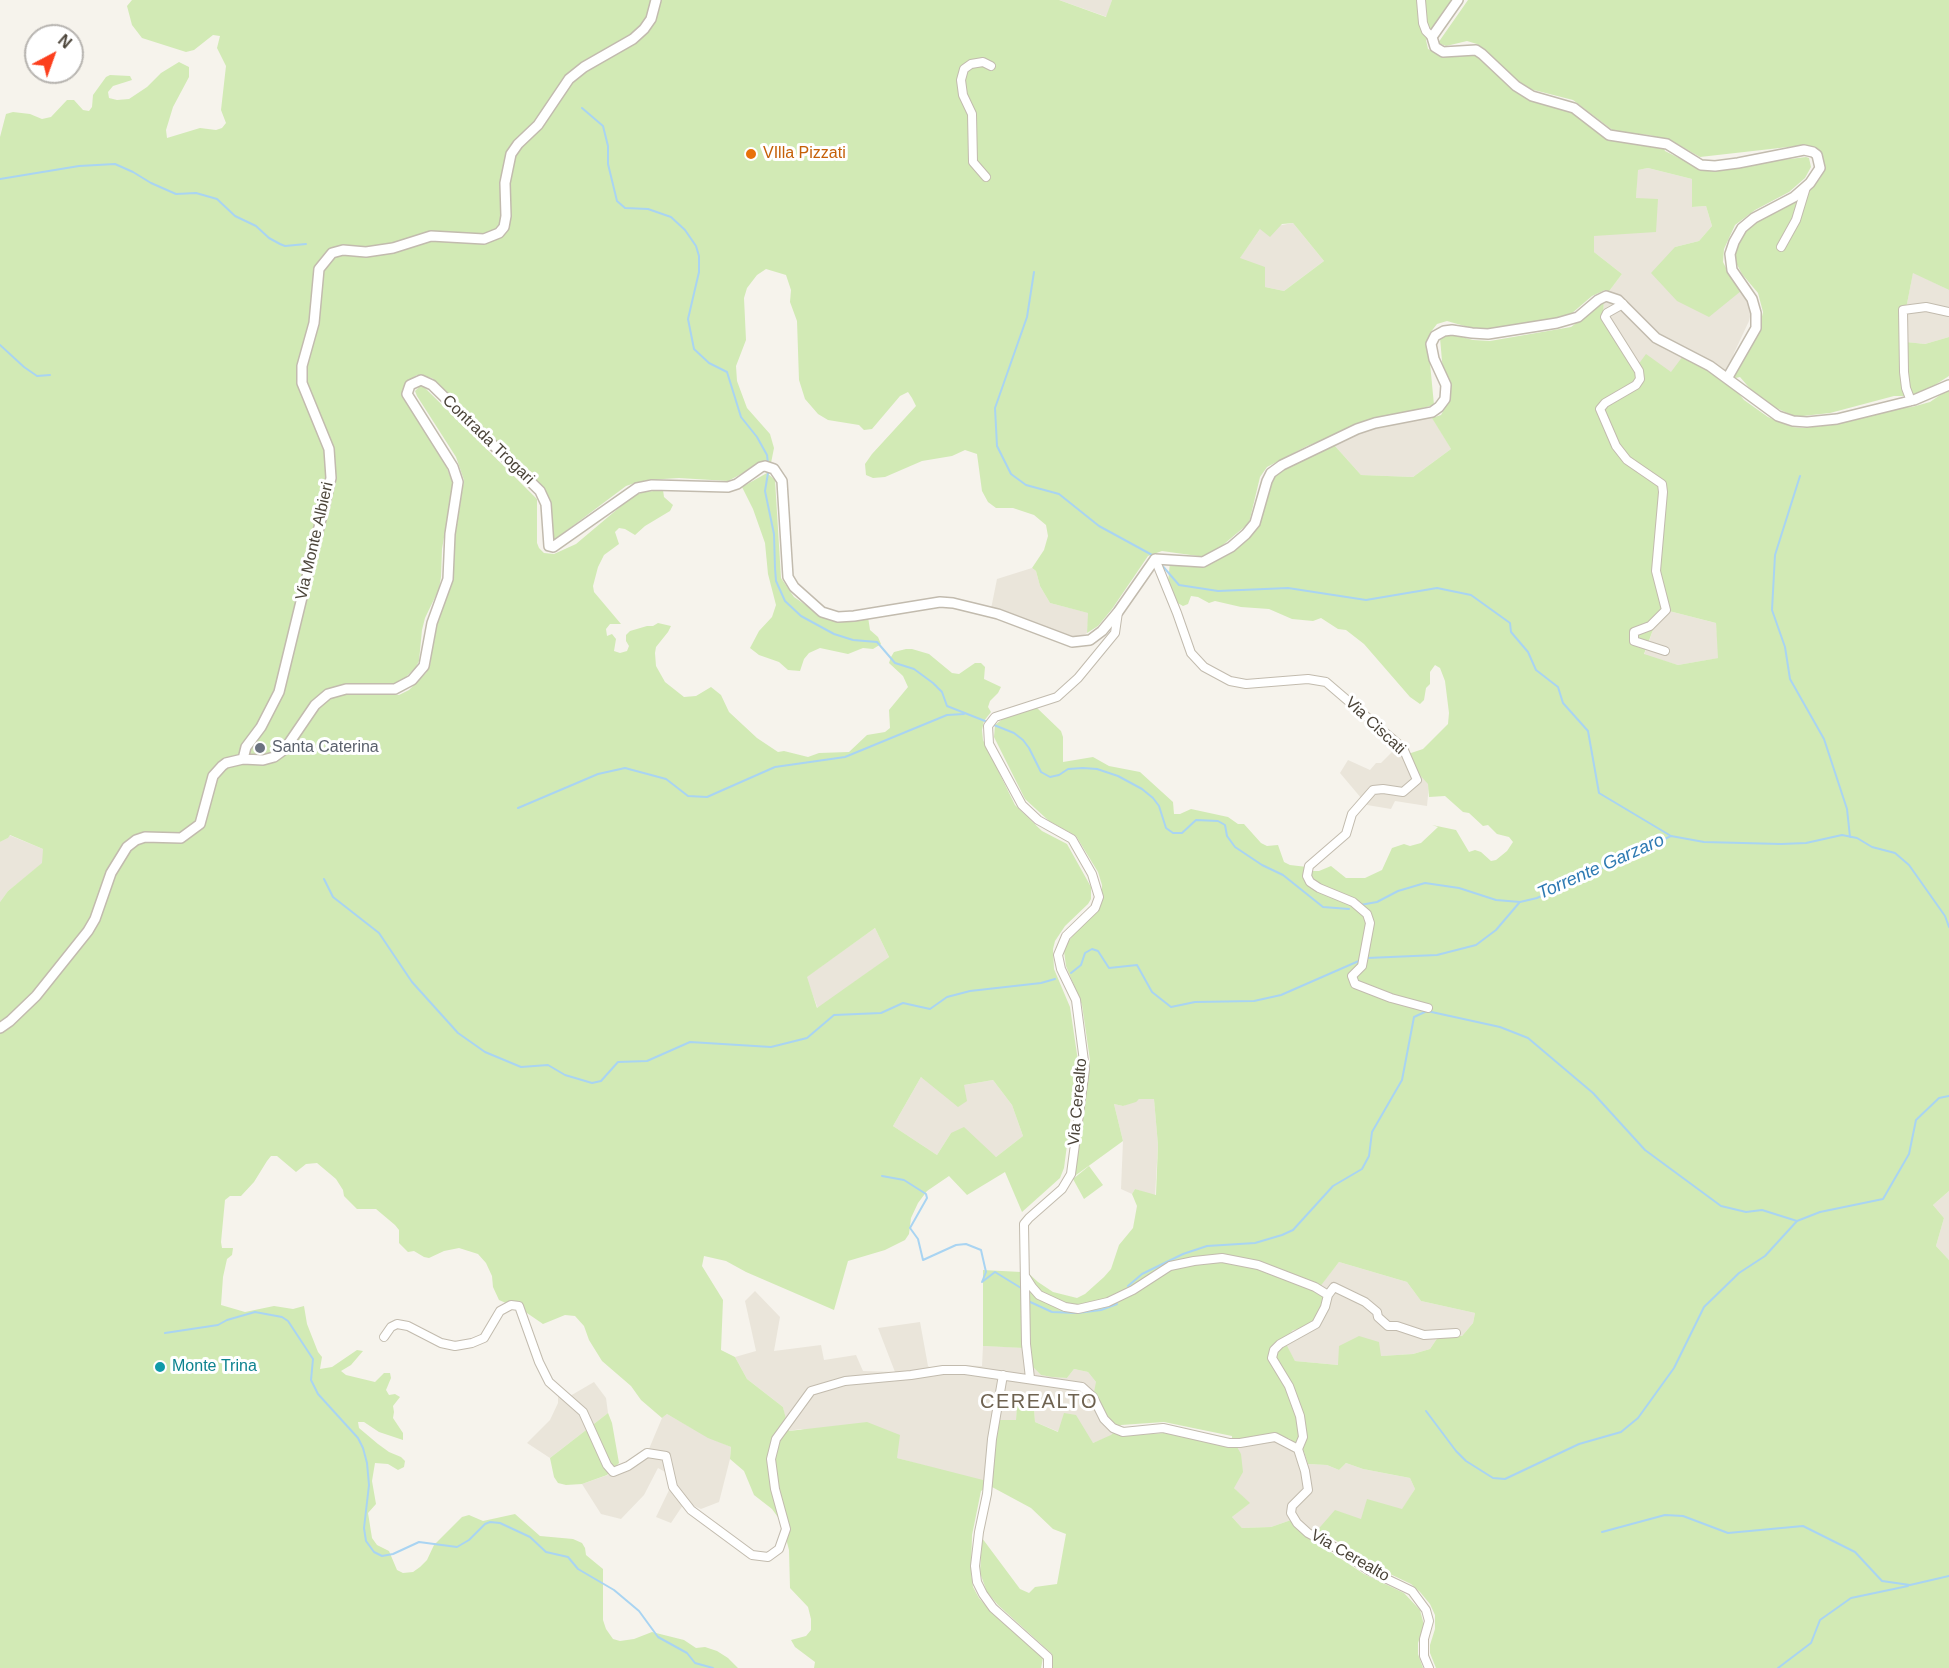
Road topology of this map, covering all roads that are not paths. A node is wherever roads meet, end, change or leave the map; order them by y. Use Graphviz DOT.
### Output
graph roads {
  1 [pos="656,0"];
  2 [pos="1420,0"];
  3 [pos="1458,0"];
  4 [pos="1432,37"];
  5 [pos="991,66"];
  6 [pos="986,177"];
  7 [pos="1806,187"];
  8 [pos="1781,247"];
  9 [pos="1620,302"];
  10 [pos="1949,312"];
  11 [pos="1728,377"];
  12 [pos="1949,385"];
  13 [pos="1911,401"];
  14 [pos="1156,559"];
  15 [pos="1118,612"];
  16 [pos="1665,651"];
  17 [pos="243,759"];
  18 [pos="1428,1008"];
  19 [pos="0,1028"];
  20 [pos="1024,1274"];
  21 [pos="1328,1294"];
  22 [pos="1456,1333"];
  23 [pos="384,1337"];
  24 [pos="1003,1375"];
  25 [pos="1030,1378"];
  26 [pos="1298,1449"];
  27 [pos="1048,1668"];
  28 [pos="1429,1668"];
  1 -- 17 [label="street, Via Monte Albieri"];
  2 -- 4 [label="street"];
  3 -- 4 [label="street"];
  4 -- 7 [label="street"];
  5 -- 6 [label="street"];
  7 -- 8 [label="street"];
  7 -- 11 [label="street"];
  9 -- 11 [label="street"];
  9 -- 14 [label="street"];
  9 -- 16 [label="street"];
  10 -- 13 [label="street"];
  11 -- 13 [label="street"];
  12 -- 13 [label="street"];
  14 -- 15 [label="street"];
  14 -- 18 [label="street, Via Ciscati"];
  15 -- 17 [label="street, Contrada Trogari"];
  15 -- 20 [label="street, Via Cerealto"];
  17 -- 19 [label="street"];
  20 -- 21 [label="street"];
  20 -- 25 [label="street, Via Cerealto"];
  21 -- 22 [label="street"];
  21 -- 26 [label="street"];
  23 -- 24 [label="street"];
  24 -- 25 [label="street"];
  24 -- 27 [label="street"];
  25 -- 26 [label="street"];
  26 -- 28 [label="street, Via Cerealto"];
}
